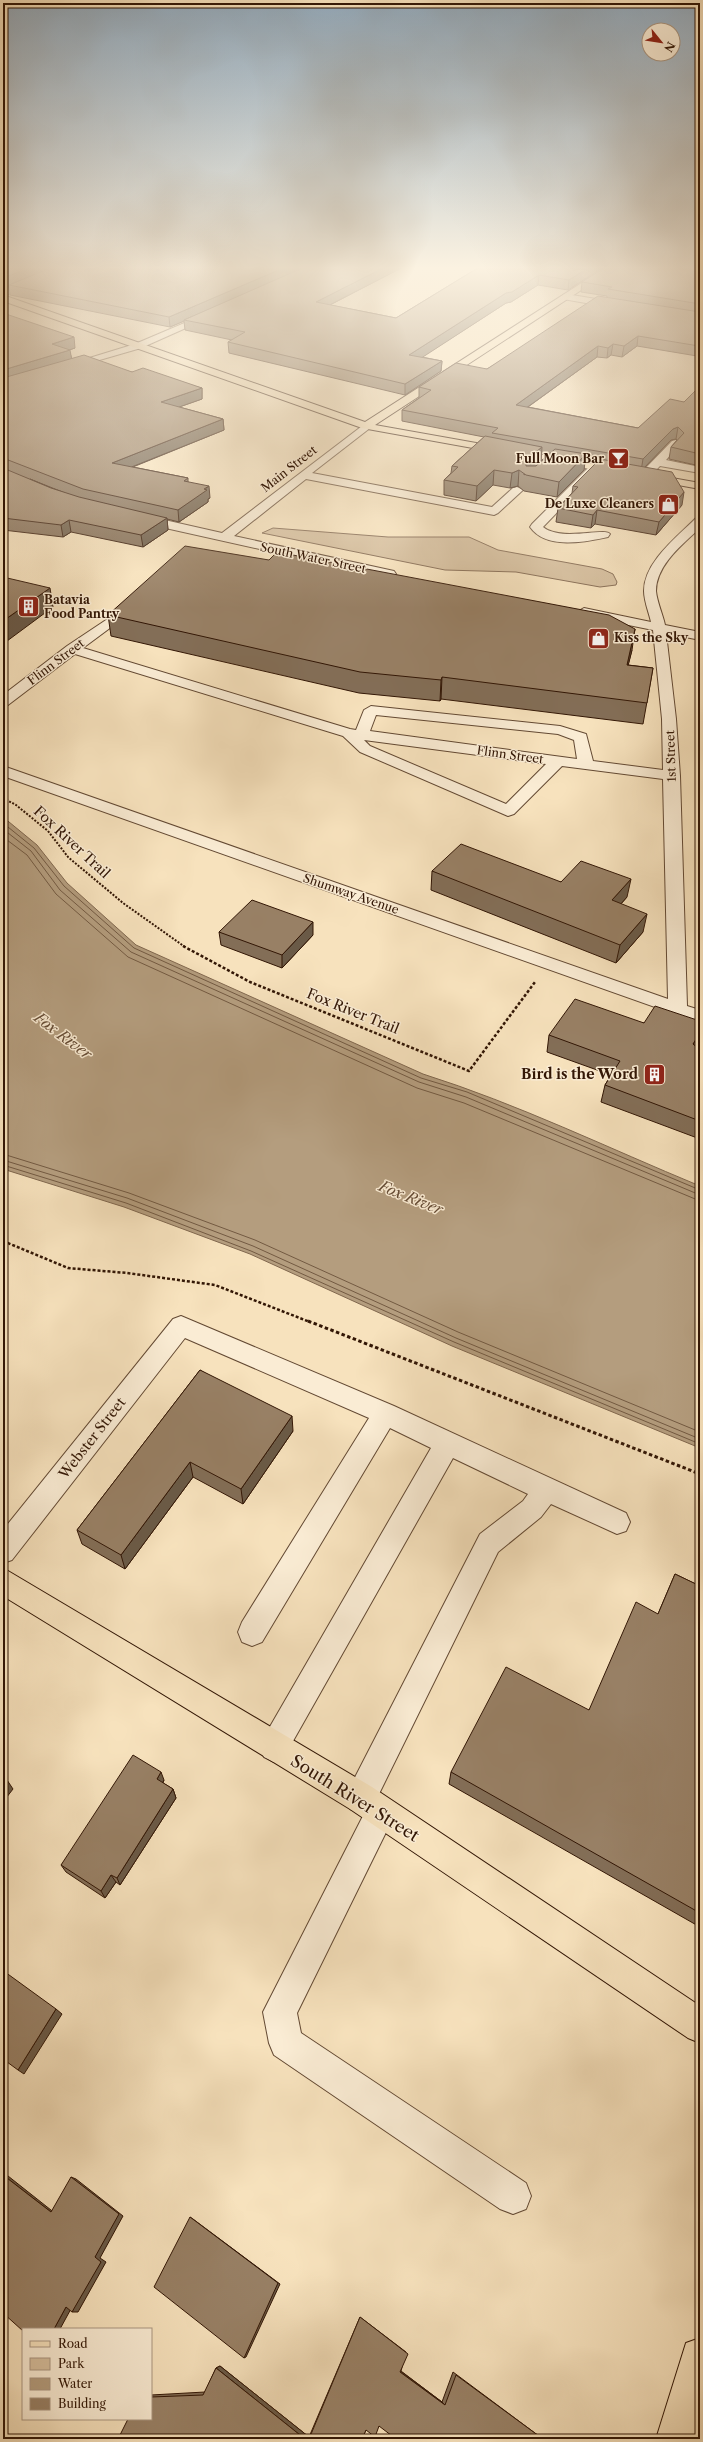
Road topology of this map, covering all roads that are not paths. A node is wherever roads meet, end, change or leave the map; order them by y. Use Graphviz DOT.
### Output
graph roads {
  1 [pos="235,380"];
  2 [pos="438,380"];
  3 [pos="366,426"];
  4 [pos="676,443"];
  5 [pos="549,460"];
  6 [pos="658,462"];
  7 [pos="594,468"];
  8 [pos="539,469"];
  9 [pos="700,470"];
  10 [pos="303,474"];
  11 [pos="644,476"];
  12 [pos="700,486"];
  13 [pos="517,490"];
  14 [pos="124,514"];
  15 [pos="700,521"];
  16 [pos="604,534"];
  17 [pos="223,538"];
  18 [pos="404,577"];
  19 [pos="573,610"];
  20 [pos="109,622"];
  21 [pos="659,627"];
  22 [pos="700,636"];
  23 [pos="72,649"];
  24 [pos="3,702"];
  25 [pos="355,734"];
  26 [pos="558,761"];
  27 [pos="586,765"];
  28 [pos="3,771"];
  29 [pos="672,776"];
  30 [pos="678,1009"];
  31 [pos="700,1017"];
  32 [pos="385,1414"];
  33 [pos="447,1444"];
  34 [pos="547,1490"];
  35 [pos="617,1522"];
  36 [pos="3,1551"];
  37 [pos="3,1581"];
  38 [pos="252,1632"];
  39 [pos="274,1747"];
  40 [pos="371,1805"];
  41 [pos="700,2026"];
  42 [pos="513,2196"];
  43 [pos="700,2357"];
  44 [pos="676,2439"];
  1 -- 3 [label="main road"];
  2 -- 3 [label="main road, Main Street"];
  3 -- 5 [label="main road"];
  3 -- 10 [label="street, Main Street"];
  4 -- 6 [label="street"];
  5 -- 7 [label="main road"];
  5 -- 8 [label="street"];
  6 -- 9 [label="street"];
  6 -- 11 [label="street"];
  7 -- 11 [label="main road"];
  7 -- 16 [label="street"];
  10 -- 13 [label="street"];
  10 -- 17 [label="street, Main Street"];
  11 -- 12 [label="main road"];
  14 -- 17 [label="street, South Water Street"];
  15 -- 21 [label="street, 1st Street"];
  17 -- 18 [label="street, South Water Street"];
  19 -- 21 [label="street"];
  20 -- 23 [label="street, Flinn Street"];
  21 -- 22 [label="street"];
  21 -- 29 [label="street, 1st Street"];
  23 -- 24 [label="street, Flinn Street"];
  23 -- 25 [label="street, Flinn Street"];
  25 -- 26 [label="street, Flinn Street"];
  25 -- 26 [label="street"];
  25 -- 27 [label="street"];
  26 -- 27 [label="street, Flinn Street"];
  27 -- 29 [label="street, Flinn Street"];
  28 -- 30 [label="street, Shumway Avenue"];
  29 -- 30 [label="street, 1st Street"];
  30 -- 31 [label="street, Shumway Avenue"];
  32 -- 33 [label="street"];
  32 -- 36 [label="street, Webster Street"];
  32 -- 38 [label="street"];
  33 -- 34 [label="street"];
  33 -- 39 [label="street"];
  34 -- 35 [label="street"];
  34 -- 40 [label="street"];
  37 -- 39 [label="main road, South River Street"];
  39 -- 40 [label="main road, South River Street"];
  40 -- 41 [label="main road, South River Street"];
  40 -- 42 [label="street"];
  43 -- 44 [label="main road"];
}
